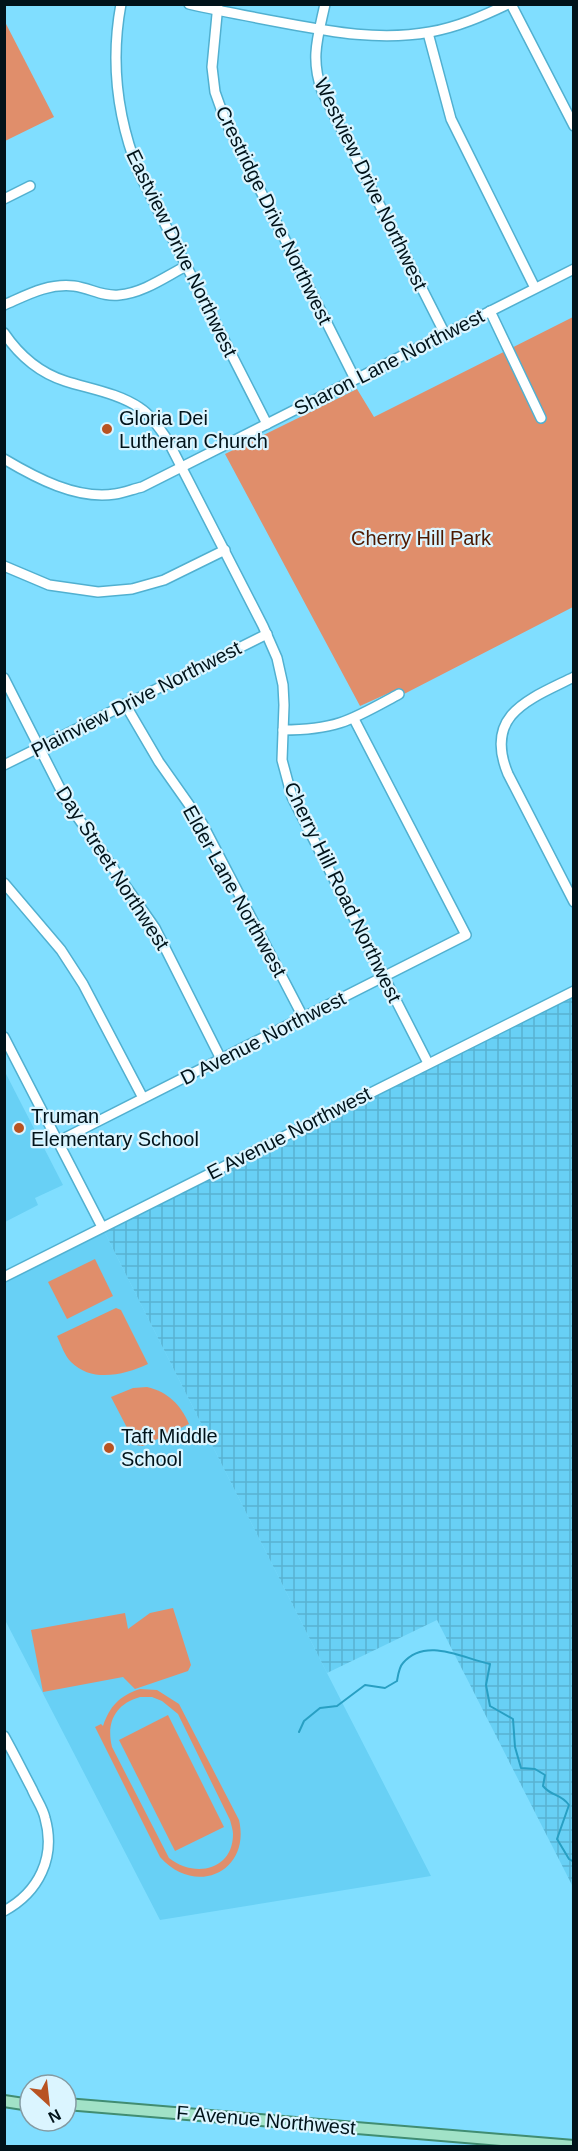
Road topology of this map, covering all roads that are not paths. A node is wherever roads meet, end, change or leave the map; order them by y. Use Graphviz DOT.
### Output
graph roads {
  1 [pos="121,4"];
  2 [pos="189,4"];
  3 [pos="325,4"];
  4 [pos="509,4"];
  5 [pos="217,7"];
  6 [pos="320,30"];
  7 [pos="428,33"];
  8 [pos="573,126"];
  9 [pos="30,186"];
  10 [pos="4,199"];
  11 [pos="186,266"];
  12 [pos="573,268"];
  13 [pos="535,288"];
  14 [pos="4,305"];
  15 [pos="490,311"];
  16 [pos="4,333"];
  17 [pos="445,333"];
  18 [pos="355,379"];
  19 [pos="541,418"];
  20 [pos="267,424"];
  21 [pos="4,459"];
  22 [pos="182,467"];
  23 [pos="225,550"];
  24 [pos="5,566"];
  25 [pos="267,634"];
  26 [pos="573,677"];
  27 [pos="4,678"];
  28 [pos="399,694"];
  29 [pos="125,704"];
  30 [pos="354,719"];
  31 [pos="283,729"];
  32 [pos="39,748"];
  33 [pos="4,765"];
  34 [pos="4,883"];
  35 [pos="569,883"];
  36 [pos="573,902"];
  37 [pos="384,977"];
  38 [pos="573,991"];
  39 [pos="303,1017"];
  40 [pos="4,1037"];
  41 [pos="221,1059"];
  42 [pos="428,1063"];
  43 [pos="142,1098"];
  44 [pos="59,1141"];
  45 [pos="102,1227"];
  46 [pos="4,1277"];
  47 [pos="4,1736"];
  48 [pos="4,1911"];
  49 [pos="78,2105"];
  50 [pos="573,2146"];
  1 -- 11 [label="street, Eastview Drive Northwest"];
  2 -- 5 [label="street"];
  3 -- 6 [label="street, Westview Drive Northwest"];
  4 -- 7 [label="street"];
  4 -- 8 [label="street"];
  5 -- 6 [label="street"];
  5 -- 18 [label="street, Crestridge Drive Northwest"];
  6 -- 7 [label="street"];
  6 -- 17 [label="street, Westview Drive Northwest"];
  7 -- 13 [label="street"];
  9 -- 10 [label="street"];
  11 -- 14 [label="street"];
  11 -- 20 [label="street, Eastview Drive Northwest"];
  12 -- 13 [label="street, Sharon Lane Northwest"];
  13 -- 15 [label="street, Sharon Lane Northwest"];
  15 -- 17 [label="street, Sharon Lane Northwest"];
  15 -- 19 [label="street"];
  16 -- 22 [label="street, Cherry Hill Road Northwest"];
  17 -- 18 [label="street, Sharon Lane Northwest"];
  18 -- 20 [label="street, Sharon Lane Northwest"];
  20 -- 22 [label="street, Sharon Lane Northwest"];
  21 -- 22 [label="street, Sharon Lane Northwest"];
  22 -- 23 [label="street, Cherry Hill Road Northwest"];
  23 -- 24 [label="street"];
  23 -- 25 [label="street, Cherry Hill Road Northwest"];
  25 -- 29 [label="street, Plainview Drive Northwest"];
  25 -- 31 [label="street, Cherry Hill Road Northwest"];
  26 -- 35 [label="street"];
  27 -- 32 [label="street, Day Street Northwest"];
  28 -- 30 [label="street"];
  29 -- 32 [label="street, Plainview Drive Northwest"];
  29 -- 39 [label="street, Elder Lane Northwest"];
  30 -- 31 [label="street"];
  30 -- 37 [label="street, D Avenue Northwest"];
  31 -- 37 [label="street, Cherry Hill Road Northwest"];
  32 -- 33 [label="street, Plainview Drive Northwest"];
  32 -- 41 [label="street, Day Street Northwest"];
  34 -- 43 [label="street"];
  35 -- 36 [label="street"];
  37 -- 39 [label="street, D Avenue Northwest"];
  37 -- 42 [label="street, Cherry Hill Road Northwest"];
  38 -- 42 [label="street, E Avenue Northwest"];
  39 -- 41 [label="street, D Avenue Northwest"];
  40 -- 44 [label="street"];
  41 -- 43 [label="street, D Avenue Northwest"];
  42 -- 45 [label="street, E Avenue Northwest"];
  43 -- 44 [label="street, D Avenue Northwest"];
  44 -- 45 [label="street"];
  45 -- 46 [label="street, E Avenue Northwest"];
  47 -- 48 [label="street"];
  49 -- 50 [label="main road, F Avenue Northwest"];
}
